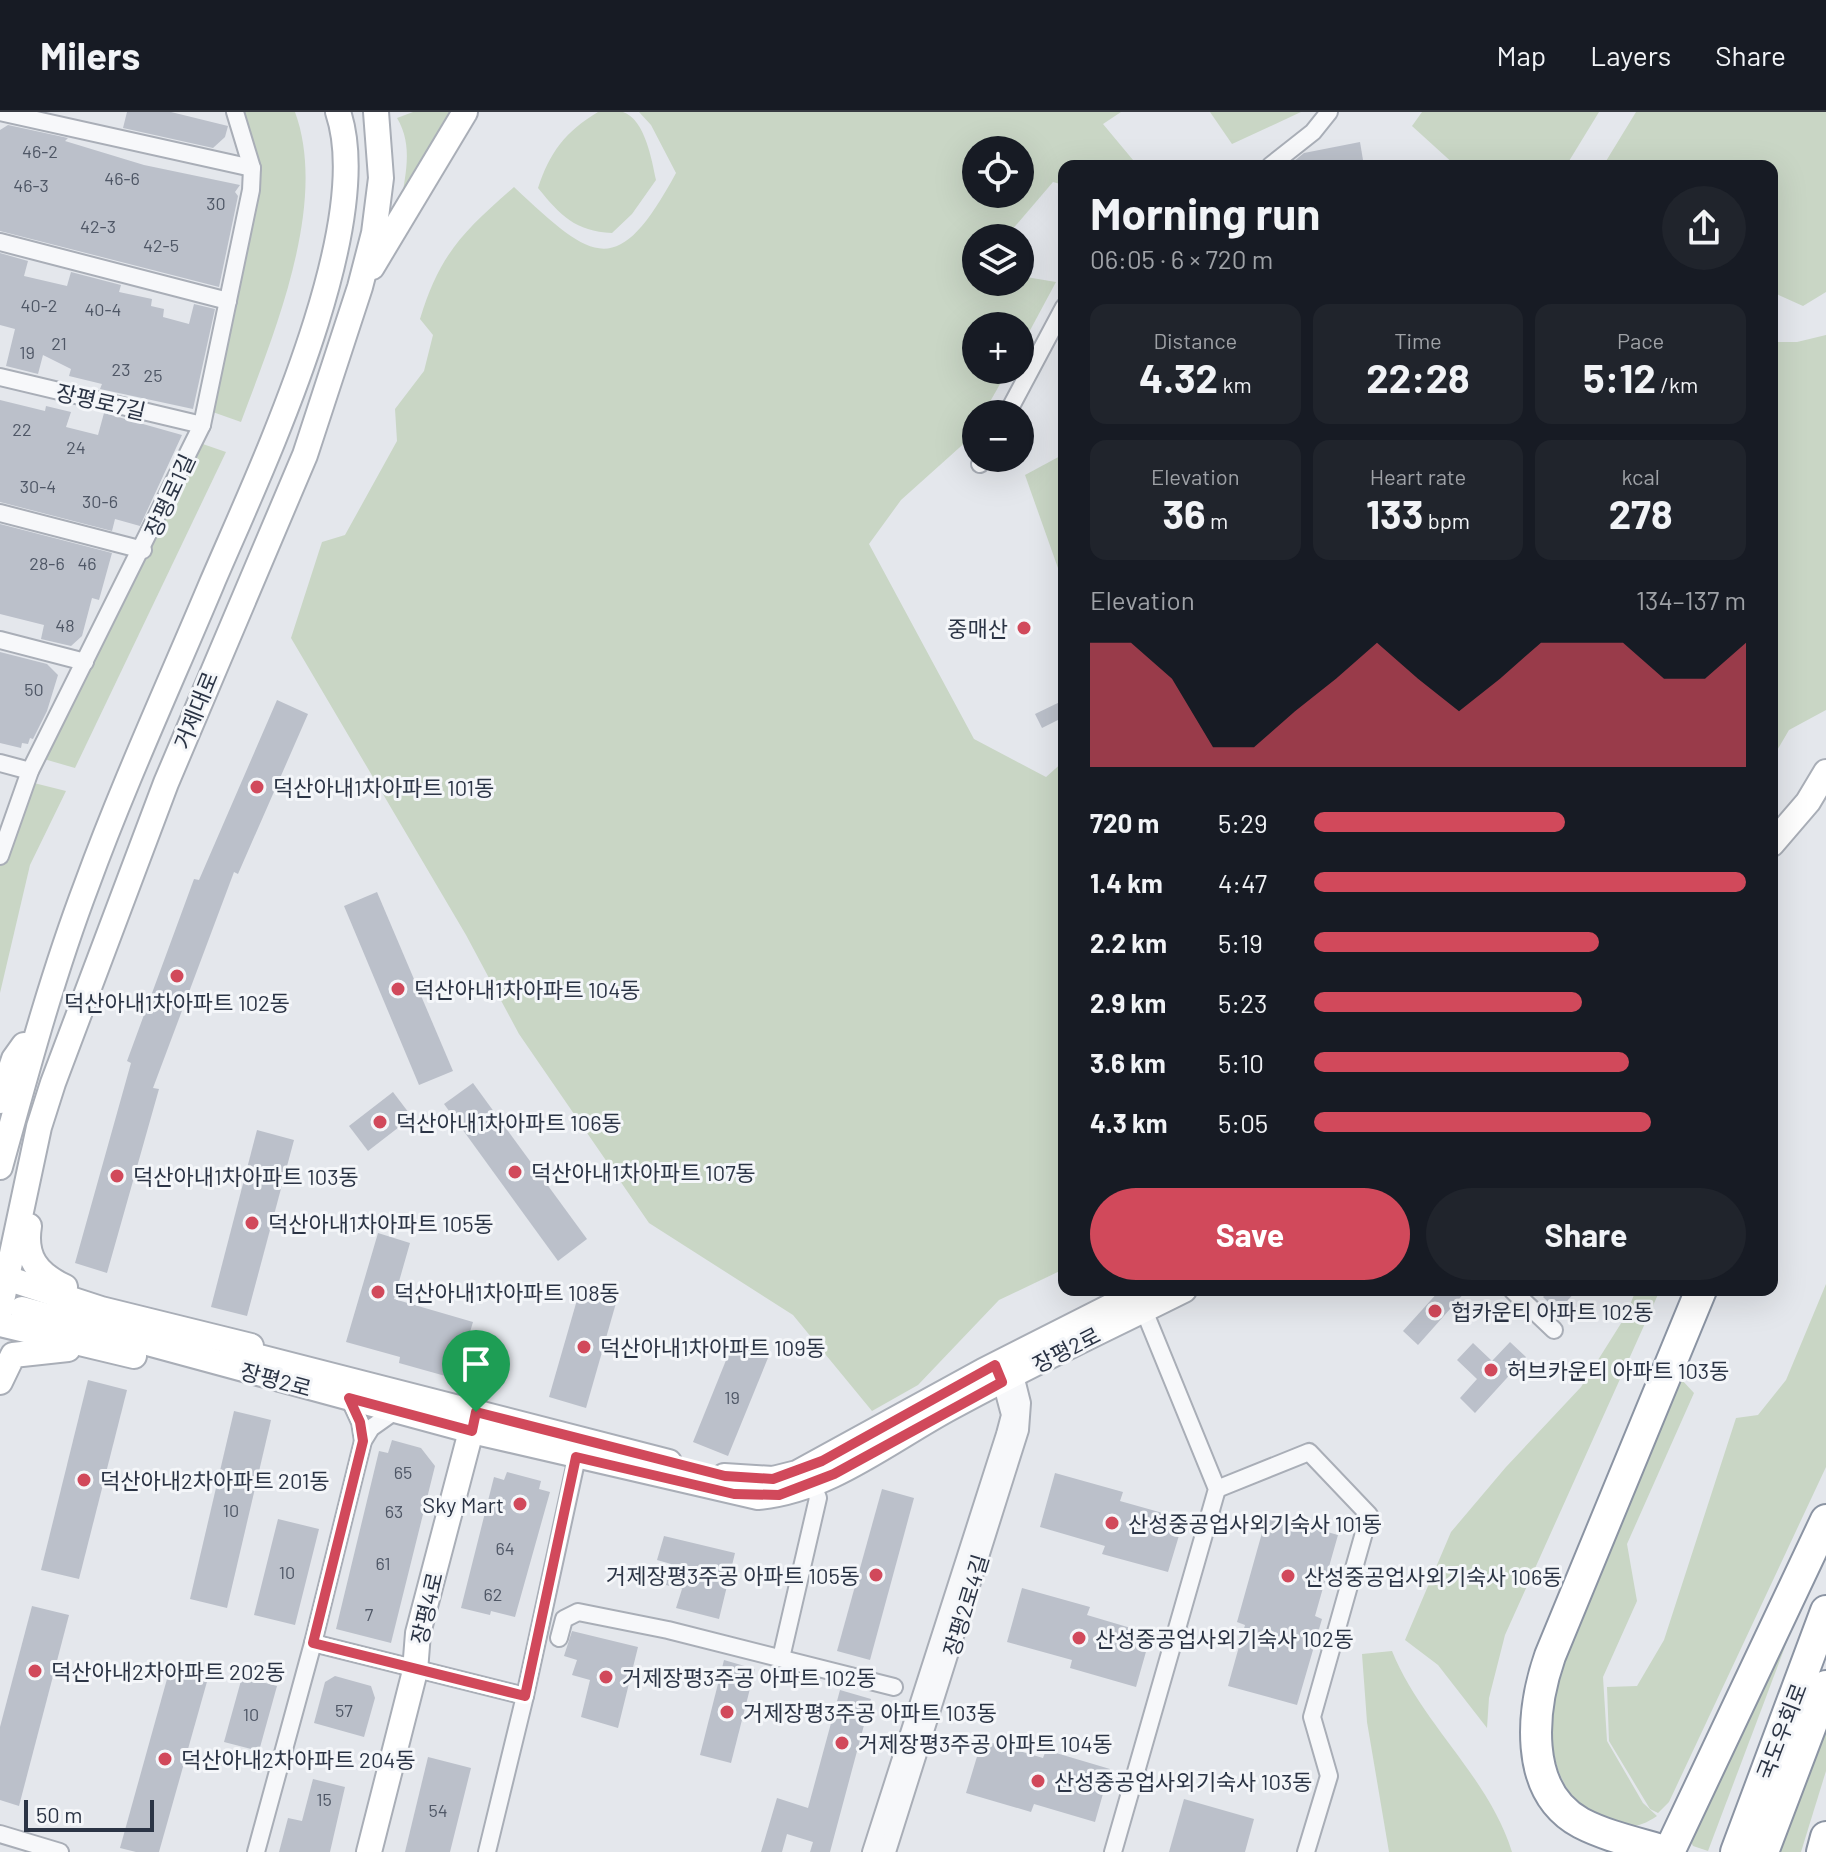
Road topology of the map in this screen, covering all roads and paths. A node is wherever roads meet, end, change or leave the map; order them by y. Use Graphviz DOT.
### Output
graph roads {
  1 [pos="0,112"];
  2 [pos="235,112"];
  3 [pos="465,112"];
  4 [pos="1329,112"];
  5 [pos="378,113"];
  6 [pos="340,117"];
  7 [pos="1278,160"];
  8 [pos="252,168"];
  9 [pos="0,242"];
  10 [pos="360,287"];
  11 [pos="228,301"];
  12 [pos="1058,318"];
  13 [pos="0,377"];
  14 [pos="1014,400"];
  15 [pos="202,425"];
  16 [pos="0,513"];
  17 [pos="143,550"];
  18 [pos="0,640"];
  19 [pos="85,662"];
  20 [pos="0,763"];
  21 [pos="30,771"];
  22 [pos="1826,772"];
  23 [pos="1826,794"];
  24 [pos="1778,837"];
  25 [pos="1778,851"];
  26 [pos="0,856"];
  27 [pos="39,1034"];
  28 [pos="0,1101"];
  29 [pos="39,1127"];
  30 [pos="0,1167"];
  31 [pos="11,1294"];
  32 [pos="1518,1296"];
  33 [pos="1678,1296"];
  34 [pos="1699,1296"];
  35 [pos="1141,1298"];
  36 [pos="87,1315"];
  37 [pos="0,1324"];
  38 [pos="1554,1330"];
  39 [pos="95,1347"];
  40 [pos="268,1368"];
  41 [pos="1006,1370"];
  42 [pos="0,1382"];
  43 [pos="349,1398"];
  44 [pos="395,1411"];
  45 [pos="474,1422"];
  46 [pos="363,1441"];
  47 [pos="578,1449"];
  48 [pos="809,1476"];
  49 [pos="1217,1489"];
  50 [pos="1826,1520"];
  51 [pos="1826,1611"];
  52 [pos="559,1638"];
  53 [pos="313,1643"];
  54 [pos="781,1658"];
  55 [pos="415,1671"];
  56 [pos="1826,1686"];
  57 [pos="894,1687"];
  58 [pos="525,1696"];
  59 [pos="1698,1789"];
  60 [pos="0,1834"];
  61 [pos="1826,1837"];
  62 [pos="1613,1845"];
  63 [pos="60,1852"];
  64 [pos="256,1852"];
  65 [pos="369,1852"];
  66 [pos="487,1852"];
  67 [pos="871,1852"];
  68 [pos="887,1852"];
  69 [pos="1113,1852"];
  70 [pos="1306,1852"];
  71 [pos="1669,1852"];
  72 [pos="1736,1852"];
  73 [pos="1763,1852"];
  74 [pos="1822,1852"];
  1 -- 8 [label="street"];
  2 -- 8 [label="street, 장평로1길"];
  3 -- 10 [label="main road"];
  4 -- 7 [label="street"];
  5 -- 6 [label="main road"];
  5 -- 10 [label="main road, 거제대로"];
  6 -- 27 [label="main road, 거제대로"];
  8 -- 11 [label="street, 장평로1길"];
  9 -- 11 [label="street"];
  10 -- 29 [label="main road, 거제대로"];
  11 -- 15 [label="street, 장평로1길"];
  12 -- 14 [label="street"];
  13 -- 15 [label="street, 장평로7길"];
  15 -- 17 [label="street, 장평로1길"];
  16 -- 17 [label="street"];
  17 -- 19 [label="street, 장평로1길"];
  18 -- 19 [label="street"];
  19 -- 21 [label="street, 장평로1길"];
  20 -- 21 [label="street"];
  21 -- 26 [label="street, 장평로1길"];
  22 -- 24 [label="main road"];
  23 -- 25 [label="main road"];
  27 -- 28 [label="main road"];
  27 -- 30 [label="main road, 거제대로"];
  29 -- 31 [label="main road, 거제대로"];
  29 -- 36 [label="main road"];
  31 -- 36 [label="main road"];
  31 -- 36 [label="main road"];
  32 -- 38 [label="street"];
  33 -- 62 [label="highway"];
  34 -- 62 [label="highway"];
  35 -- 41 [label="main road, 장평2로"];
  35 -- 49 [label="street"];
  36 -- 40 [label="main road, 장평2로"];
  37 -- 39 [label="main road"];
  39 -- 40 [label="main road"];
  39 -- 42 [label="main road"];
  40 -- 43 [label="main road, 장평2로"];
  40 -- 45 [label="main road, 장평2로"];
  41 -- 48 [label="main road, 장평2로"];
  41 -- 67 [label="street, 장평2로4길"];
  41 -- 68 [label="street, 장평2로4길"];
  43 -- 44 [label="main road, 장평2로"];
  43 -- 46 [label="street"];
  44 -- 45 [label="main road, 장평2로"];
  44 -- 46 [label="street"];
  45 -- 47 [label="main road, 장평2로"];
  45 -- 55 [label="main road, 장평4로"];
  46 -- 53 [label="street"];
  47 -- 48 [label="main road, 장평2로"];
  47 -- 58 [label="street"];
  48 -- 54 [label="street"];
  49 -- 69 [label="street"];
  49 -- 70 [label="street"];
  50 -- 59 [label="highway"];
  51 -- 72 [label="highway, 국도우회로"];
  52 -- 54 [label="street"];
  53 -- 55 [label="street"];
  53 -- 64 [label="street"];
  54 -- 57 [label="street"];
  55 -- 58 [label="street"];
  55 -- 65 [label="main road, 장평4로"];
  56 -- 73 [label="highway, 국도우회로"];
  58 -- 66 [label="street"];
  59 -- 62 [label="highway"];
  59 -- 71 [label="highway"];
  60 -- 63 [label="street"];
  61 -- 74 [label="highway"];
  62 -- 71 [label="highway"];
}
